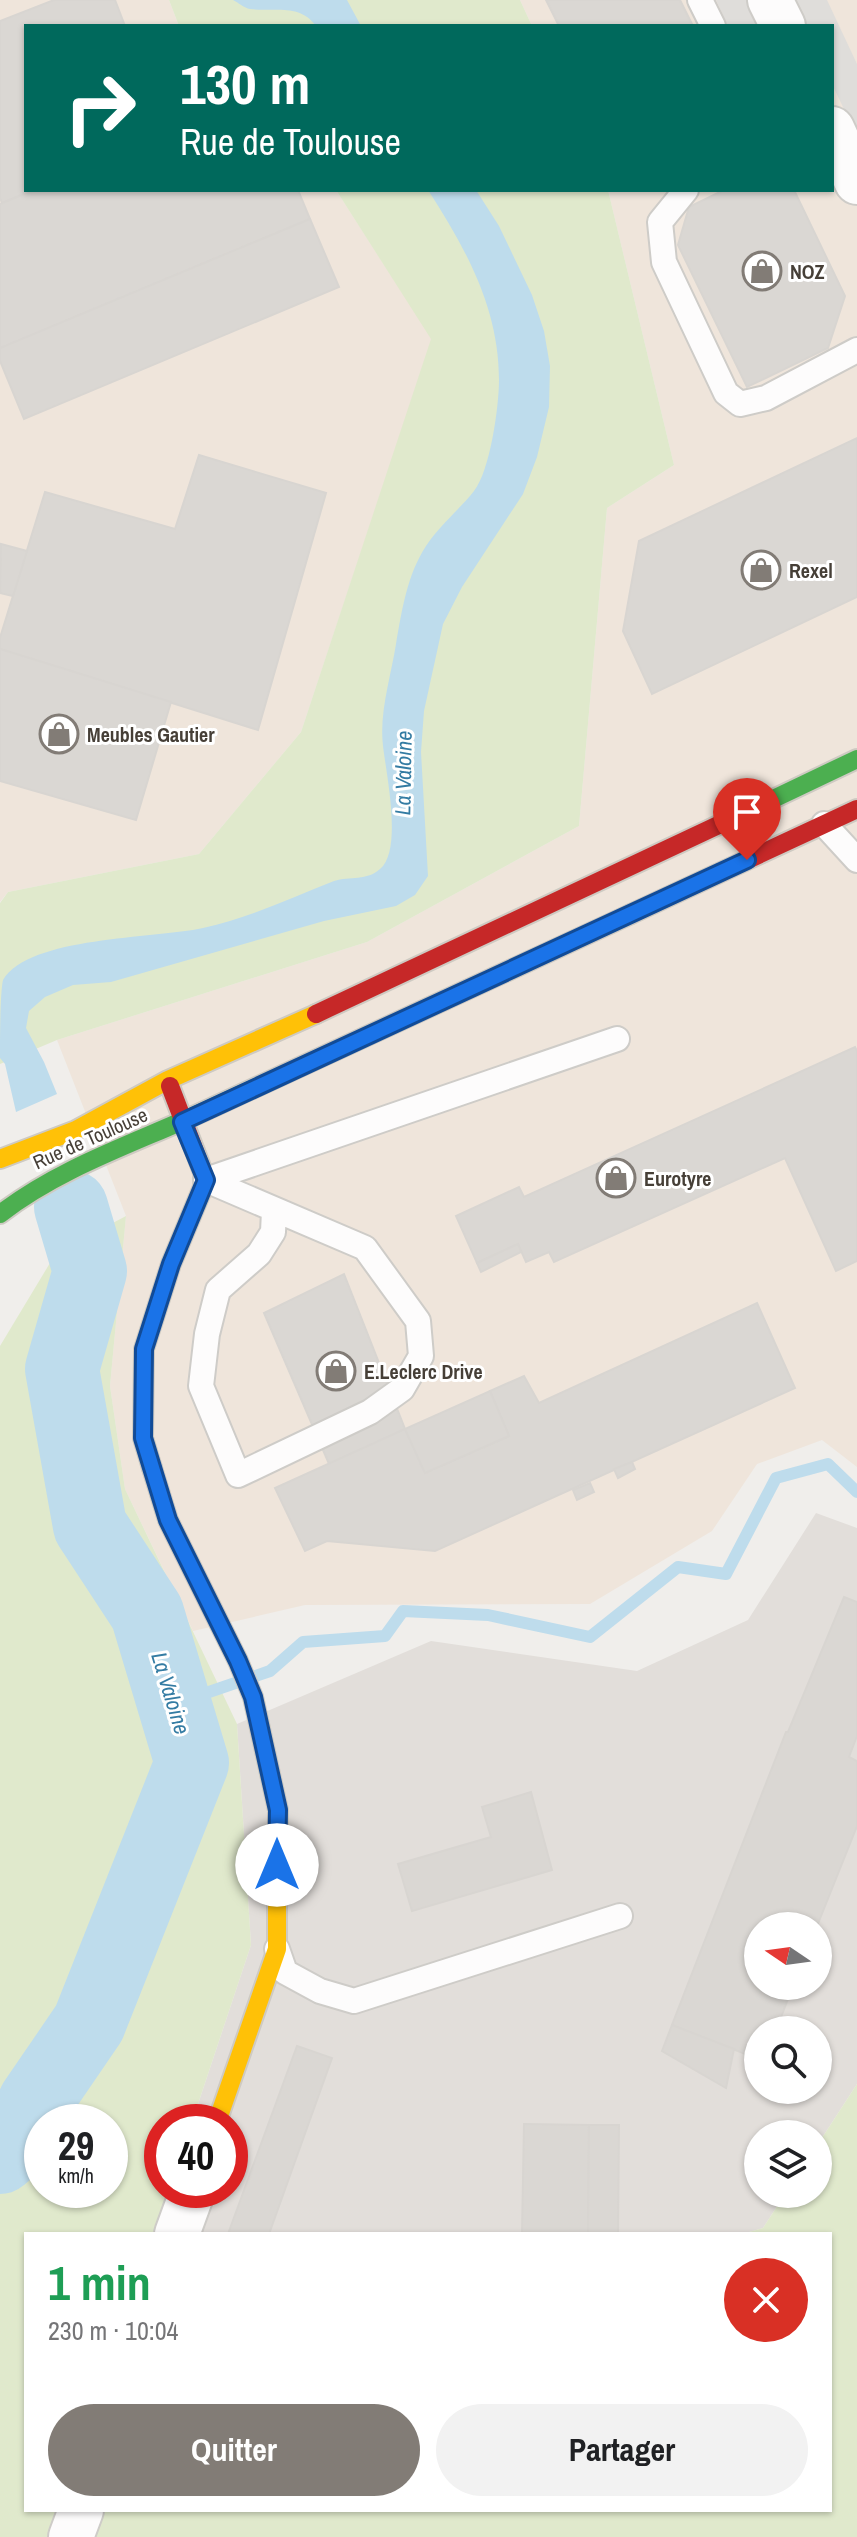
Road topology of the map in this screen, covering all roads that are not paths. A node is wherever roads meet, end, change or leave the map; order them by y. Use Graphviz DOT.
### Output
graph roads {
  1 [pos="700,0"];
  2 [pos="770,0"];
  3 [pos="712,24"];
  4 [pos="782,24"];
  5 [pos="834,133"];
  6 [pos="857,182"];
  7 [pos="684,192"];
  8 [pos="857,350"];
  9 [pos="857,759"];
  10 [pos="857,809"];
  11 [pos="824,824"];
  12 [pos="857,860"];
  13 [pos="617,1039"];
  14 [pos="168,1080"];
  15 [pos="182,1122"];
  16 [pos="0,1159"];
  17 [pos="206,1180"];
  18 [pos="274,1211"];
  19 [pos="0,1214"];
  20 [pos="620,1916"];
  21 [pos="277,1949"];
  22 [pos="223,2104"];
  23 [pos="186,2208"];
  24 [pos="178,2232"];
  25 [pos="80,2512"];
  26 [pos="71,2537"];
  1 -- 3 [label="lane"];
  2 -- 4 [label="street"];
  5 -- 6 [label="street"];
  7 -- 8 [label="lane"];
  9 -- 14 [label="main road, Rue de Toulouse"];
  10 -- 11 [label="main road, Rue de Toulouse"];
  11 -- 12 [label="lane"];
  11 -- 15 [label="main road, Rue de Toulouse"];
  13 -- 17 [label="lane"];
  14 -- 15 [label="main road"];
  14 -- 16 [label="main road, Rue de Toulouse"];
  15 -- 17 [label="main road"];
  15 -- 19 [label="main road, Rue de Toulouse"];
  17 -- 18 [label="lane"];
  17 -- 21 [label="main road"];
  18 -- 18 [label="lane"];
  20 -- 21 [label="lane"];
  21 -- 22 [label="main road"];
  23 -- 24 [label="street"];
  25 -- 26 [label="street"];
}
